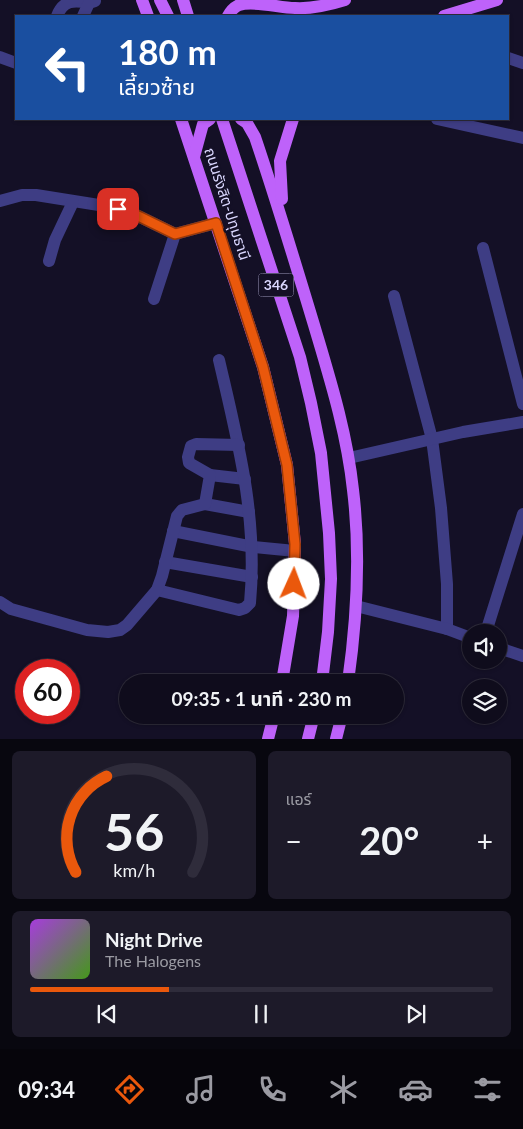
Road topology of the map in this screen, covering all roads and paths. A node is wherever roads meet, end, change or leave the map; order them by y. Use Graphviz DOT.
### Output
graph roads {
  1 [pos="142,0"];
  2 [pos="160,0"];
  3 [pos="183,0"];
  4 [pos="345,0"];
  5 [pos="497,0"];
  6 [pos="94,2"];
  7 [pos="464,14"];
  8 [pos="58,15"];
  9 [pos="84,15"];
  10 [pos="148,15"];
  11 [pos="168,15"];
  12 [pos="188,15"];
  13 [pos="229,15"];
  14 [pos="0,57"];
  15 [pos="509,58"];
  16 [pos="15,62"];
  17 [pos="523,63"];
  18 [pos="181,120"];
  19 [pos="209,120"];
  20 [pos="222,120"];
  21 [pos="242,120"];
  22 [pos="293,120"];
  23 [pos="441,120"];
  24 [pos="523,138"];
  25 [pos="194,157"];
  26 [pos="0,200"];
  27 [pos="72,202"];
  28 [pos="216,223"];
  29 [pos="286,232"];
  30 [pos="175,234"];
  31 [pos="483,248"];
  32 [pos="49,261"];
  33 [pos="394,296"];
  34 [pos="154,299"];
  35 [pos="219,360"];
  36 [pos="523,404"];
  37 [pos="523,422"];
  38 [pos="432,439"];
  39 [pos="239,445"];
  40 [pos="349,458"];
  41 [pos="210,475"];
  42 [pos="245,480"];
  43 [pos="206,504"];
  44 [pos="249,512"];
  45 [pos="523,514"];
  46 [pos="173,531"];
  47 [pos="253,547"];
  48 [pos="295,551"];
  49 [pos="165,562"];
  50 [pos="252,577"];
  51 [pos="157,590"];
  52 [pos="0,602"];
  53 [pos="356,606"];
  54 [pos="489,624"];
  55 [pos="447,629"];
  56 [pos="462,635"];
  57 [pos="507,651"];
  58 [pos="523,656"];
  59 [pos="283,674"];
  60 [pos="323,674"];
  61 [pos="349,674"];
  62 [pos="272,724"];
  63 [pos="312,724"];
  64 [pos="340,724"];
  65 [pos="268,739"];
  66 [pos="308,739"];
  67 [pos="336,739"];
  1 -- 10 [label="main road"];
  2 -- 11 [label="main road"];
  3 -- 12 [label="main road"];
  4 -- 13 [label="main road"];
  5 -- 7 [label="main road"];
  6 -- 8 [label="street"];
  6 -- 9 [label="street"];
  14 -- 16 [label="street"];
  15 -- 17 [label="street"];
  18 -- 25 [label="main road, ถนนรังสิต-ปทุมธานี / 346"];
  19 -- 25 [label="main road"];
  20 -- 60 [label="main road, ถนนรังสิต-ปทุมธานี / 346"];
  21 -- 29 [label="main road"];
  22 -- 29 [label="main road"];
  23 -- 24 [label="street"];
  25 -- 28 [label="main road, ถนนรังสิต-ปทุมธานี / 346"];
  26 -- 27 [label="street"];
  27 -- 30 [label="street"];
  27 -- 32 [label="street"];
  28 -- 30 [label="street"];
  28 -- 48 [label="main road, ถนนรังสิต-ปทุมธานี / 346"];
  29 -- 40 [label="main road"];
  30 -- 34 [label="street"];
  31 -- 36 [label="street"];
  33 -- 38 [label="street"];
  35 -- 39 [label="street"];
  37 -- 38 [label="street"];
  38 -- 40 [label="street"];
  38 -- 55 [label="street"];
  39 -- 41 [label="street"];
  39 -- 42 [label="street"];
  40 -- 53 [label="main road"];
  41 -- 42 [label="street"];
  41 -- 43 [label="street"];
  42 -- 44 [label="street"];
  43 -- 44 [label="street"];
  43 -- 46 [label="street"];
  44 -- 47 [label="street"];
  45 -- 54 [label="street"];
  46 -- 47 [label="street"];
  46 -- 49 [label="street"];
  47 -- 48 [label="street"];
  47 -- 50 [label="street"];
  48 -- 59 [label="main road, ถนนรังสิต-ปทุมธานี / 346"];
  49 -- 50 [label="street"];
  49 -- 51 [label="street"];
  50 -- 51 [label="street"];
  51 -- 52 [label="street"];
  53 -- 55 [label="street"];
  53 -- 61 [label="main road"];
  55 -- 56 [label="street"];
  57 -- 58 [label="street"];
  62 -- 65 [label="main road"];
  63 -- 66 [label="main road"];
  64 -- 67 [label="main road"];
}
